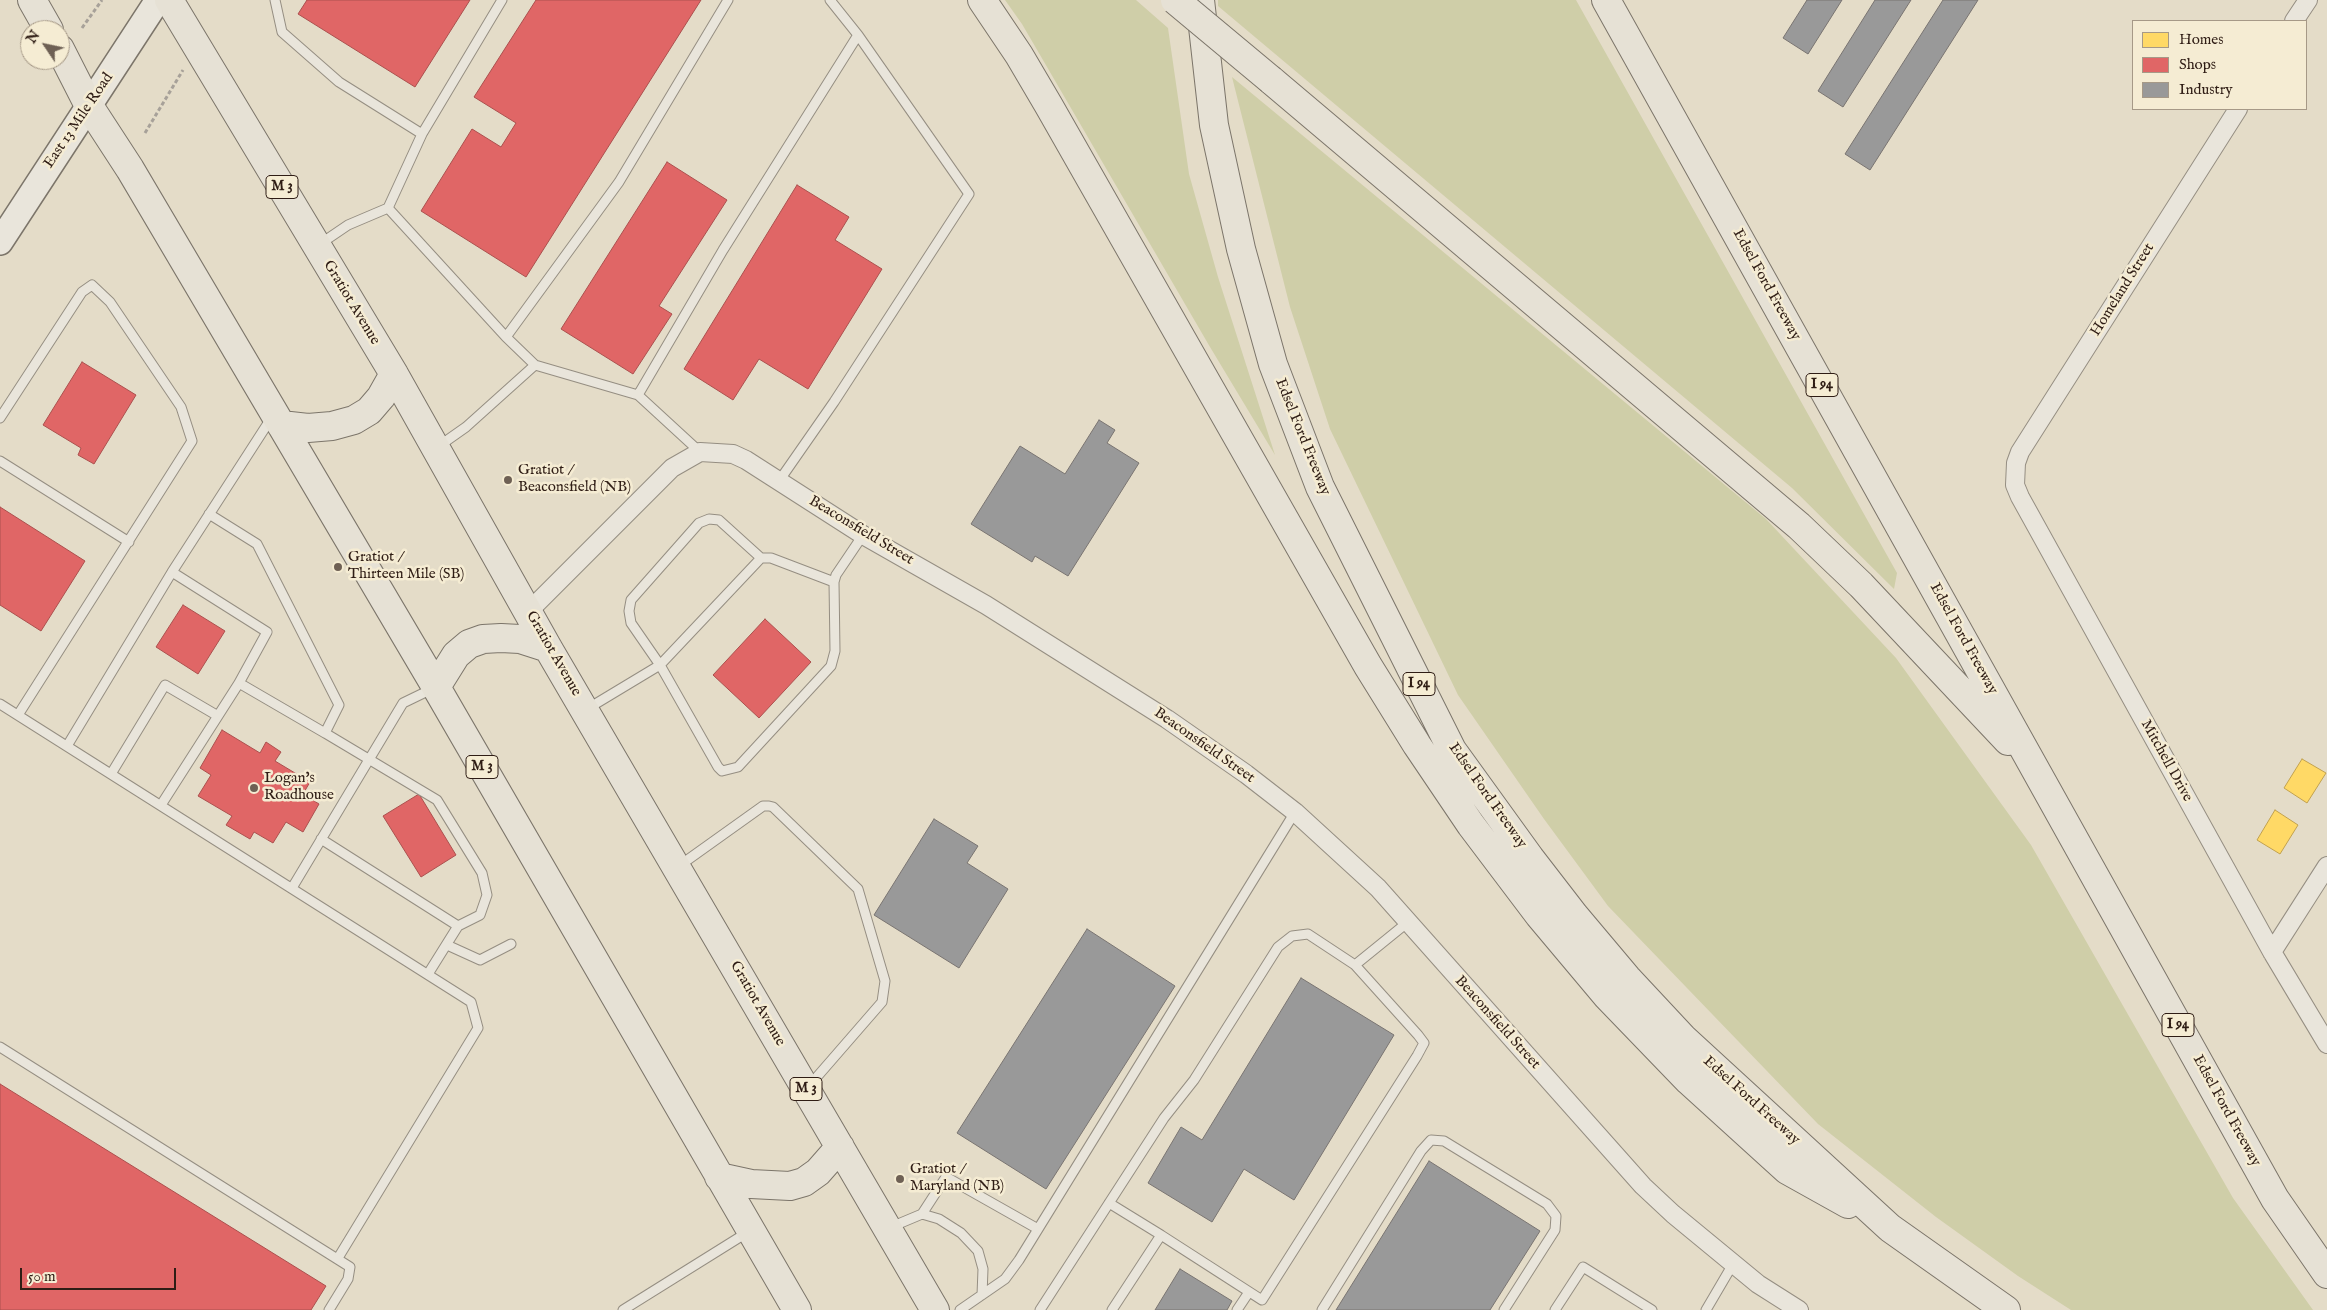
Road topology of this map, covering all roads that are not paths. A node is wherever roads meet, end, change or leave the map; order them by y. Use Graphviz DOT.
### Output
graph roads {
  1 [pos="32,0"];
  2 [pos="158,0"];
  3 [pos="169,0"];
  4 [pos="275,0"];
  5 [pos="502,0"];
  6 [pos="728,0"];
  7 [pos="830,0"];
  8 [pos="982,0"];
  9 [pos="1175,0"];
  10 [pos="1200,0"];
  11 [pos="1606,0"];
  12 [pos="2308,0"];
  13 [pos="43,20"];
  14 [pos="2295,20"];
  15 [pos="858,34"];
  16 [pos="70,69"];
  17 [pos="89,106"];
  18 [pos="2237,110"];
  19 [pos="422,134"];
  20 [pos="388,208"];
  21 [pos="0,242"];
  22 [pos="317,246"];
  23 [pos="506,337"];
  24 [pos="535,365"];
  25 [pos="394,374"];
  26 [pos="638,396"];
  27 [pos="0,418"];
  28 [pos="277,419"];
  29 [pos="436,448"];
  30 [pos="700,452"];
  31 [pos="0,461"];
  32 [pos="2014,474"];
  33 [pos="779,481"];
  34 [pos="209,514"];
  35 [pos="863,535"];
  36 [pos="129,542"];
  37 [pos="761,558"];
  38 [pos="172,572"];
  39 [pos="834,582"];
  40 [pos="528,612"];
  41 [pos="548,648"];
  42 [pos="660,665"];
  43 [pos="239,683"];
  44 [pos="436,688"];
  45 [pos="0,704"];
  46 [pos="585,710"];
  47 [pos="18,715"];
  48 [pos="218,716"];
  49 [pos="325,733"];
  50 [pos="67,746"];
  51 [pos="369,760"];
  52 [pos="2036,771"];
  53 [pos="111,774"];
  54 [pos="161,805"];
  55 [pos="1295,812"];
  56 [pos="321,839"];
  57 [pos="2327,866"];
  58 [pos="677,867"];
  59 [pos="292,888"];
  60 [pos="1408,922"];
  61 [pos="458,926"];
  62 [pos="511,944"];
  63 [pos="446,945"];
  64 [pos="2272,952"];
  65 [pos="1355,965"];
  66 [pos="428,974"];
  67 [pos="2327,1044"];
  68 [pos="0,1047"];
  69 [pos="806,1090"];
  70 [pos="840,1147"];
  71 [pos="719,1176"];
  72 [pos="1109,1203"];
  73 [pos="922,1214"];
  74 [pos="887,1228"];
  75 [pos="1890,1228"];
  76 [pos="1038,1229"];
  77 [pos="751,1231"];
  78 [pos="1161,1235"];
  79 [pos="338,1258"];
  80 [pos="1734,1264"];
  81 [pos="2327,1274"];
  82 [pos="1249,1292"];
  83 [pos="982,1295"];
  84 [pos="795,1309"];
  85 [pos="329,1310"];
  86 [pos="623,1310"];
  87 [pos="935,1310"];
  88 [pos="960,1310"];
  89 [pos="1040,1310"];
  90 [pos="1112,1310"];
  91 [pos="1237,1310"];
  92 [pos="1322,1310"];
  93 [pos="1504,1310"];
  94 [pos="1555,1310"];
  95 [pos="1652,1310"];
  96 [pos="1706,1310"];
  97 [pos="1799,1310"];
  98 [pos="2006,1310"];
  1 -- 13 [label="main road"];
  2 -- 17 [label="main road, East 13 Mile Road"];
  3 -- 22 [label="main road, Gratiot Avenue / M 3"];
  4 -- 19 [label="lane"];
  5 -- 19 [label="lane"];
  6 -- 23 [label="lane"];
  7 -- 15 [label="lane"];
  8 -- 75 [label="main road"];
  9 -- 52 [label="main road, bridge"];
  10 -- 75 [label="main road, Edsel Ford Freeway / I 94"];
  11 -- 52 [label="main road, Edsel Ford Freeway / I 94"];
  12 -- 14 [label="street"];
  15 -- 26 [label="lane"];
  15 -- 33 [label="lane"];
  16 -- 17 [label="main road, M 3"];
  17 -- 21 [label="main road, East 13 Mile Road"];
  17 -- 28 [label="main road, M 3"];
  18 -- 32 [label="street, Homeland Street"];
  19 -- 20 [label="lane"];
  20 -- 22 [label="lane"];
  20 -- 23 [label="lane"];
  22 -- 25 [label="main road, Gratiot Avenue / M 3"];
  23 -- 24 [label="lane"];
  24 -- 26 [label="lane"];
  24 -- 29 [label="lane"];
  25 -- 28 [label="main road"];
  25 -- 29 [label="main road, Gratiot Avenue / M 3"];
  26 -- 30 [label="lane"];
  27 -- 36 [label="lane"];
  28 -- 34 [label="lane"];
  28 -- 44 [label="main road, M 3"];
  29 -- 40 [label="main road, Gratiot Avenue / M 3"];
  30 -- 33 [label="street, Beaconsfield Street"];
  30 -- 40 [label="street"];
  31 -- 36 [label="lane"];
  32 -- 64 [label="street, Mitchell Drive"];
  33 -- 35 [label="street, Beaconsfield Street"];
  34 -- 38 [label="lane"];
  34 -- 49 [label="lane"];
  35 -- 39 [label="lane"];
  35 -- 55 [label="street, Beaconsfield Street"];
  36 -- 47 [label="lane"];
  37 -- 39 [label="lane"];
  37 -- 42 [label="lane"];
  37 -- 42 [label="lane"];
  38 -- 43 [label="lane"];
  38 -- 50 [label="lane"];
  39 -- 42 [label="lane"];
  40 -- 41 [label="main road, Gratiot Avenue / M 3"];
  41 -- 44 [label="main road"];
  41 -- 46 [label="main road, Gratiot Avenue / M 3"];
  42 -- 46 [label="lane"];
  43 -- 48 [label="lane"];
  43 -- 49 [label="lane"];
  44 -- 51 [label="lane"];
  44 -- 71 [label="main road, M 3"];
  45 -- 47 [label="lane"];
  46 -- 58 [label="main road, Gratiot Avenue / M 3"];
  47 -- 50 [label="lane"];
  48 -- 53 [label="lane"];
  48 -- 54 [label="lane"];
  49 -- 51 [label="lane"];
  50 -- 53 [label="lane"];
  51 -- 56 [label="lane"];
  51 -- 61 [label="lane"];
  52 -- 81 [label="main road, Edsel Ford Freeway / I 94"];
  53 -- 54 [label="lane"];
  54 -- 59 [label="lane"];
  55 -- 60 [label="street, Beaconsfield Street"];
  55 -- 76 [label="lane"];
  56 -- 59 [label="lane"];
  56 -- 61 [label="lane"];
  57 -- 64 [label="street"];
  58 -- 69 [label="main road, Gratiot Avenue / M 3"];
  58 -- 69 [label="lane"];
  59 -- 66 [label="lane"];
  60 -- 65 [label="lane"];
  60 -- 80 [label="street, Beaconsfield Street"];
  61 -- 63 [label="lane"];
  62 -- 63 [label="lane"];
  63 -- 66 [label="lane"];
  64 -- 67 [label="street, Mitchell Drive"];
  65 -- 72 [label="lane"];
  65 -- 82 [label="lane"];
  66 -- 79 [label="lane"];
  68 -- 79 [label="lane"];
  69 -- 70 [label="main road, Gratiot Avenue / M 3"];
  70 -- 71 [label="main road"];
  70 -- 74 [label="main road, Gratiot Avenue / M 3"];
  71 -- 77 [label="main road, M 3"];
  72 -- 78 [label="lane"];
  72 -- 89 [label="lane"];
  73 -- 74 [label="lane"];
  73 -- 76 [label="lane"];
  73 -- 83 [label="lane"];
  74 -- 87 [label="main road, Gratiot Avenue / M 3"];
  75 -- 98 [label="main road, Edsel Ford Freeway / I 94"];
  76 -- 83 [label="lane"];
  77 -- 84 [label="main road, M 3"];
  77 -- 86 [label="lane"];
  78 -- 82 [label="lane"];
  78 -- 90 [label="lane"];
  79 -- 85 [label="lane"];
  80 -- 96 [label="lane"];
  80 -- 97 [label="street, Beaconsfield Street"];
  82 -- 91 [label="lane"];
  83 -- 88 [label="lane"];
  92 -- 93 [label="lane"];
  94 -- 95 [label="lane"];
}
